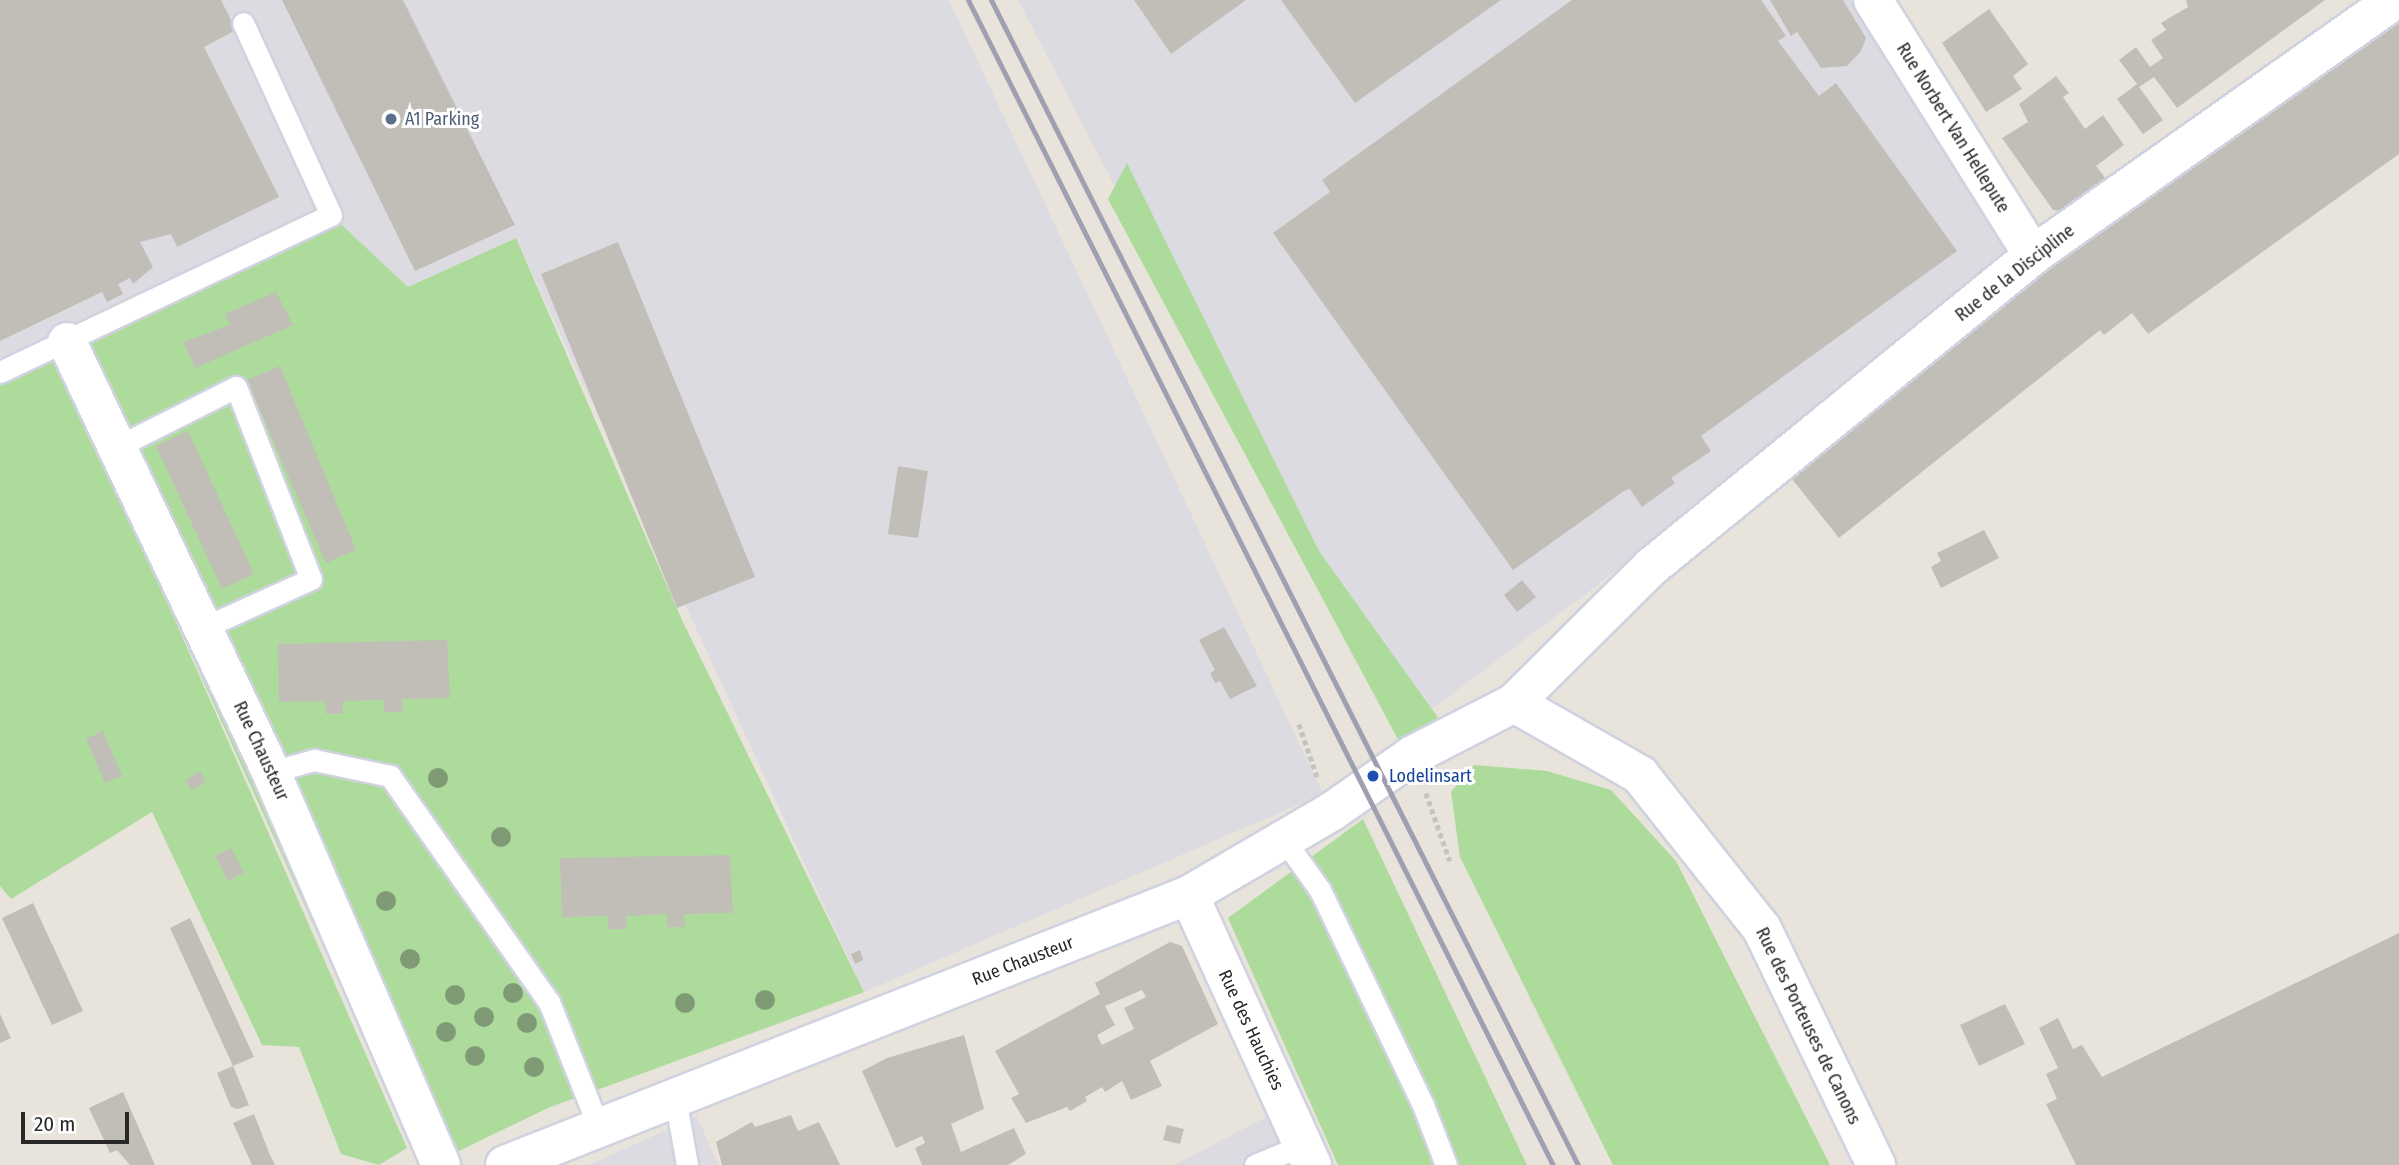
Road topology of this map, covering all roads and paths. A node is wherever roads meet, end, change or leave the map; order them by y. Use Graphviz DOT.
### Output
graph roads {
  1 [pos="1873,0"];
  2 [pos="2395,0"];
  3 [pos="243,23"];
  4 [pos="2033,256"];
  5 [pos="67,342"];
  6 [pos="0,372"];
  7 [pos="117,447"];
  8 [pos="203,628"];
  9 [pos="1514,703"];
  10 [pos="1298,724"];
  11 [pos="1413,755"];
  12 [pos="271,772"];
  13 [pos="1331,812"];
  14 [pos="1282,837"];
  15 [pos="1450,861"];
  16 [pos="1189,895"];
  17 [pos="675,1098"];
  18 [pos="599,1128"];
  19 [pos="1308,1155"];
  20 [pos="441,1165"];
  21 [pos="505,1165"];
  22 [pos="687,1165"];
  23 [pos="1255,1165"];
  24 [pos="1446,1165"];
  25 [pos="1876,1165"];
  1 -- 4 [label="street, Rue Norbert Van Hellepute"];
  2 -- 4 [label="street, Rue de la Discipline"];
  3 -- 5 [label="lane"];
  4 -- 9 [label="street, Rue de la Discipline"];
  5 -- 6 [label="lane"];
  5 -- 7 [label="street, Rue Chausteur"];
  7 -- 8 [label="street, Rue Chausteur"];
  7 -- 8 [label="lane"];
  8 -- 12 [label="street, Rue Chausteur"];
  9 -- 11 [label="street, Rue Chausteur"];
  9 -- 25 [label="street, Rue des Porteuses de Canons"];
  10 -- 13 [label="path"];
  11 -- 13 [label="street, Rue Chausteur"];
  11 -- 15 [label="path"];
  12 -- 18 [label="lane"];
  12 -- 20 [label="street, Rue Chausteur"];
  13 -- 14 [label="street, Rue Chausteur"];
  14 -- 16 [label="street, Rue Chausteur"];
  14 -- 24 [label="lane"];
  16 -- 17 [label="street, Rue Chausteur"];
  16 -- 19 [label="street, Rue des Hauchies"];
  17 -- 18 [label="street, Rue Chausteur"];
  17 -- 22 [label="lane"];
  18 -- 21 [label="street, Rue Chausteur"];
  19 -- 23 [label="lane"];
}
